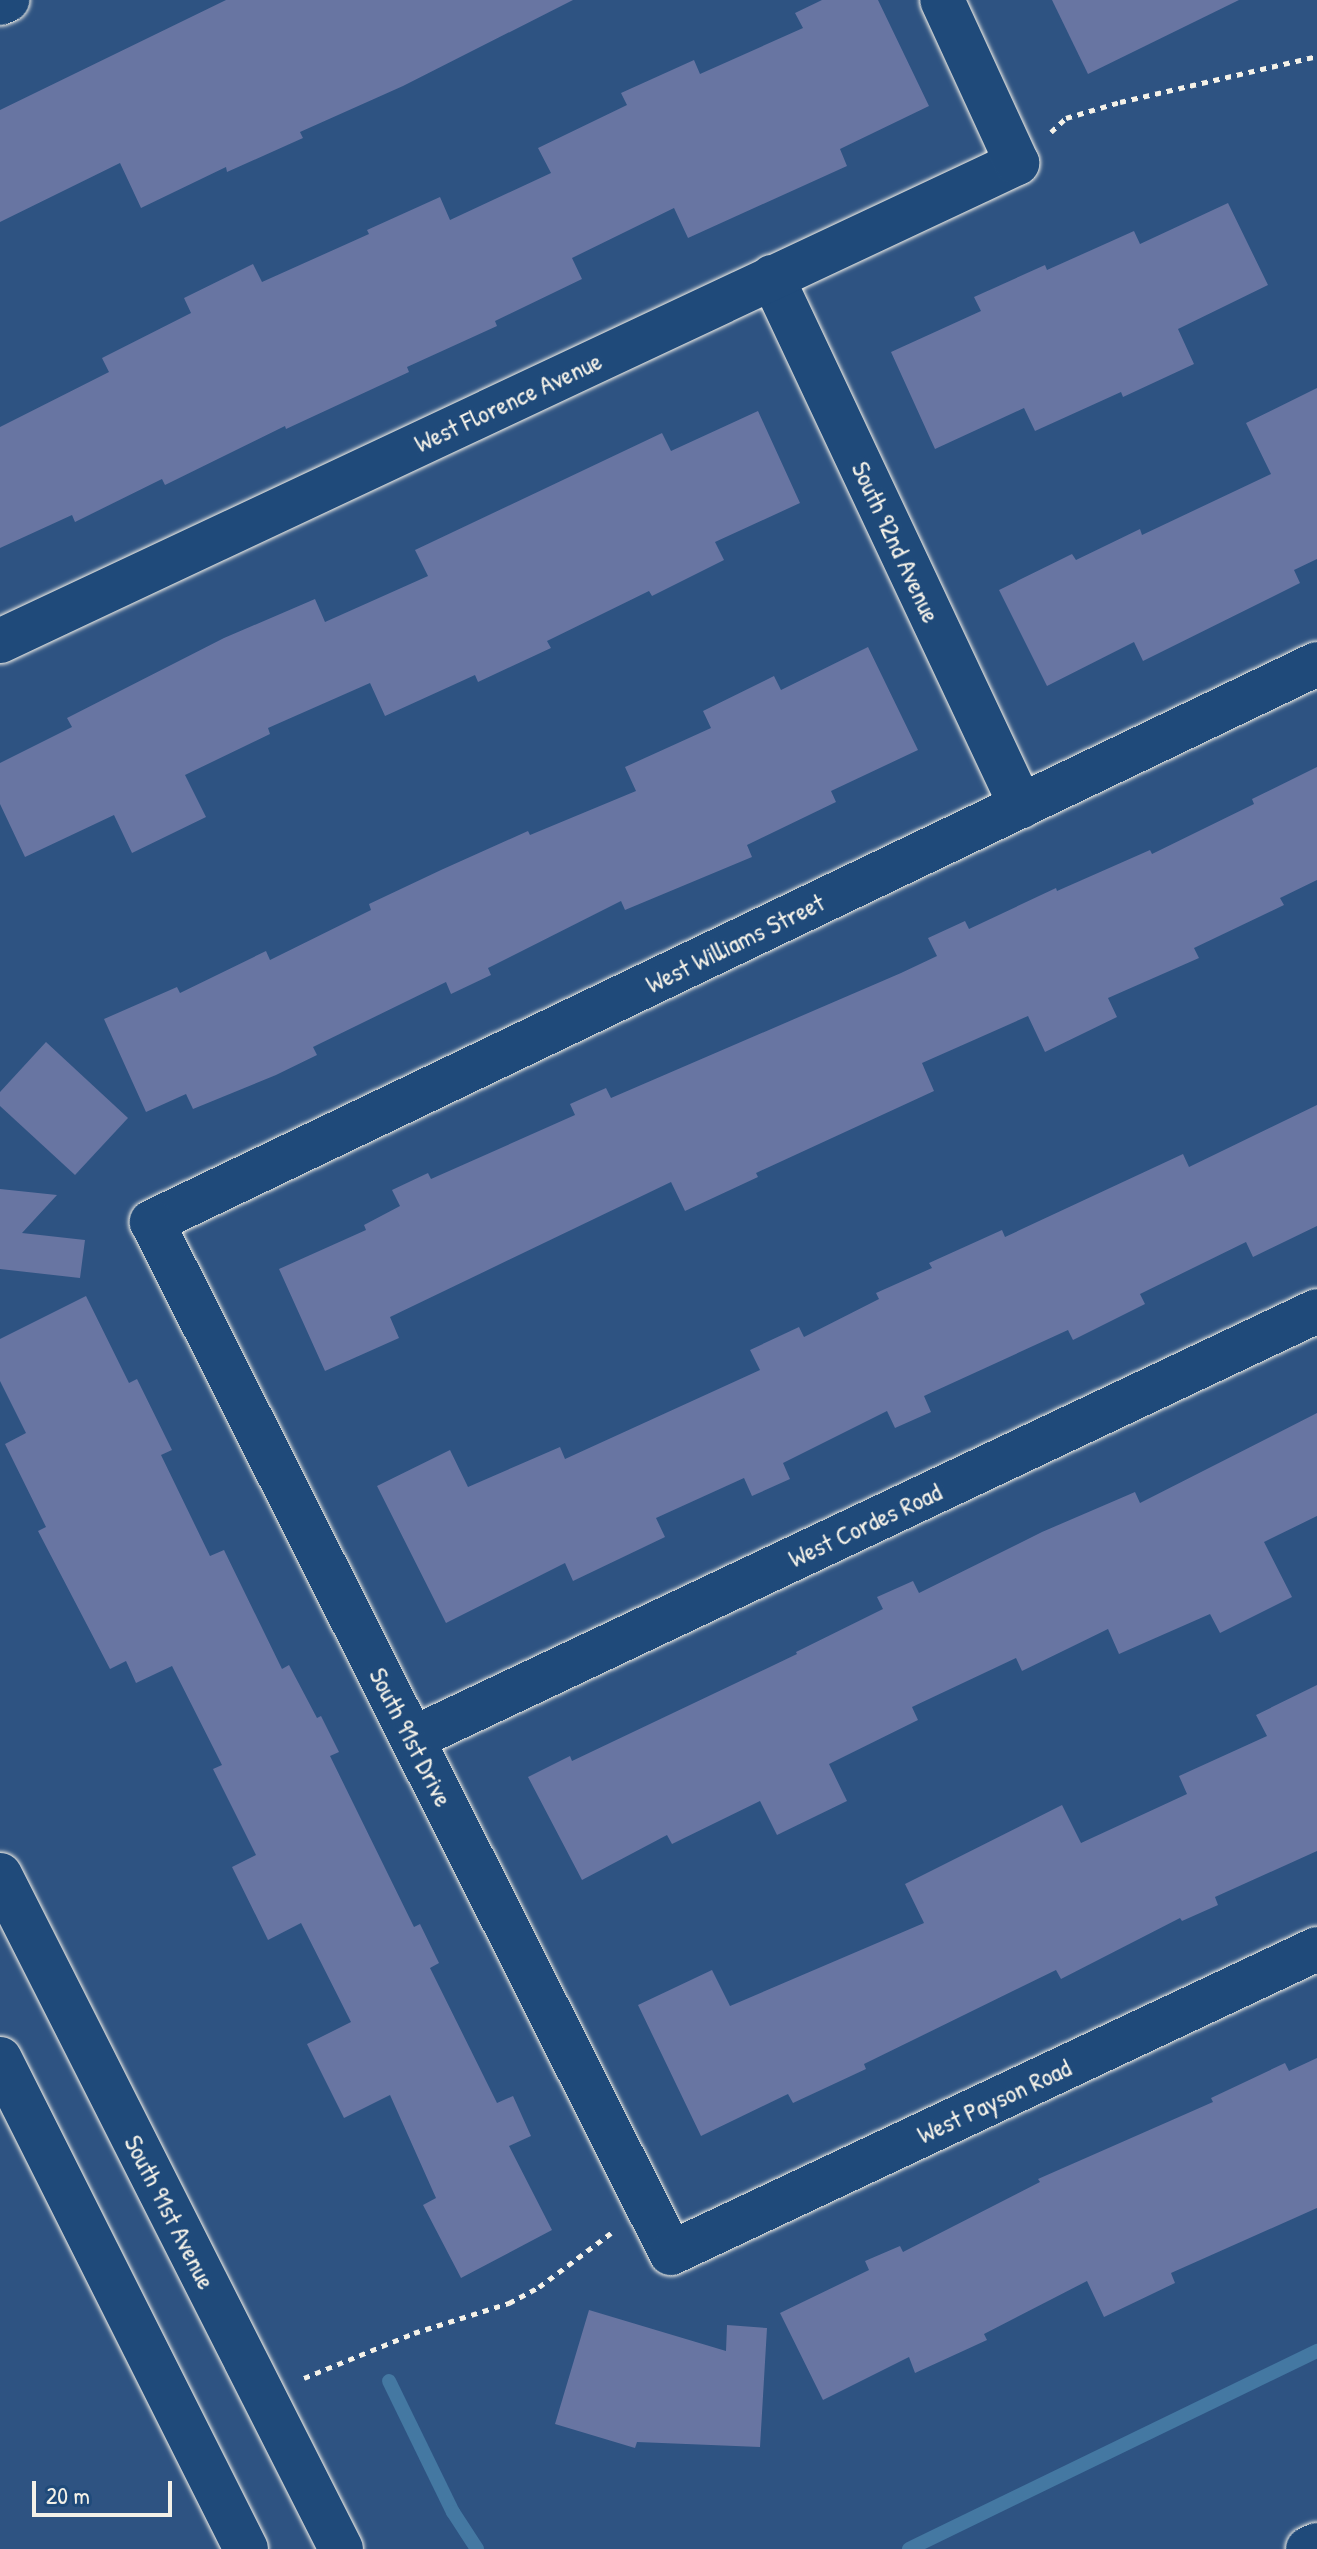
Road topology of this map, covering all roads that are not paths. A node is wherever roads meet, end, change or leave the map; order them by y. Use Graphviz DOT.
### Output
graph roads {
  1 [pos="7,0"];
  2 [pos="942,0"];
  3 [pos="0,3"];
  4 [pos="772,277"];
  5 [pos="0,641"];
  6 [pos="1317,664"];
  7 [pos="1021,806"];
  8 [pos="152,1222"];
  9 [pos="1317,1311"];
  10 [pos="412,1739"];
  11 [pos="0,1875"];
  12 [pos="1317,1949"];
  13 [pos="0,2059"];
  14 [pos="671,2253"];
  15 [pos="1317,2545"];
  16 [pos="246,2549"];
  17 [pos="341,2549"];
  18 [pos="1308,2549"];
  1 -- 3 [label="street"];
  2 -- 4 [label="street, West Florence Avenue"];
  4 -- 5 [label="street, West Florence Avenue"];
  4 -- 7 [label="street, South 92nd Avenue"];
  6 -- 7 [label="street, West Williams Street"];
  7 -- 8 [label="street, West Williams Street"];
  8 -- 10 [label="street, South 91st Drive"];
  9 -- 10 [label="street, West Cordes Road"];
  10 -- 14 [label="street, South 91st Drive"];
  11 -- 17 [label="street, South 91st Avenue"];
  12 -- 14 [label="street, West Payson Road"];
  13 -- 16 [label="street"];
  15 -- 18 [label="street"];
}
